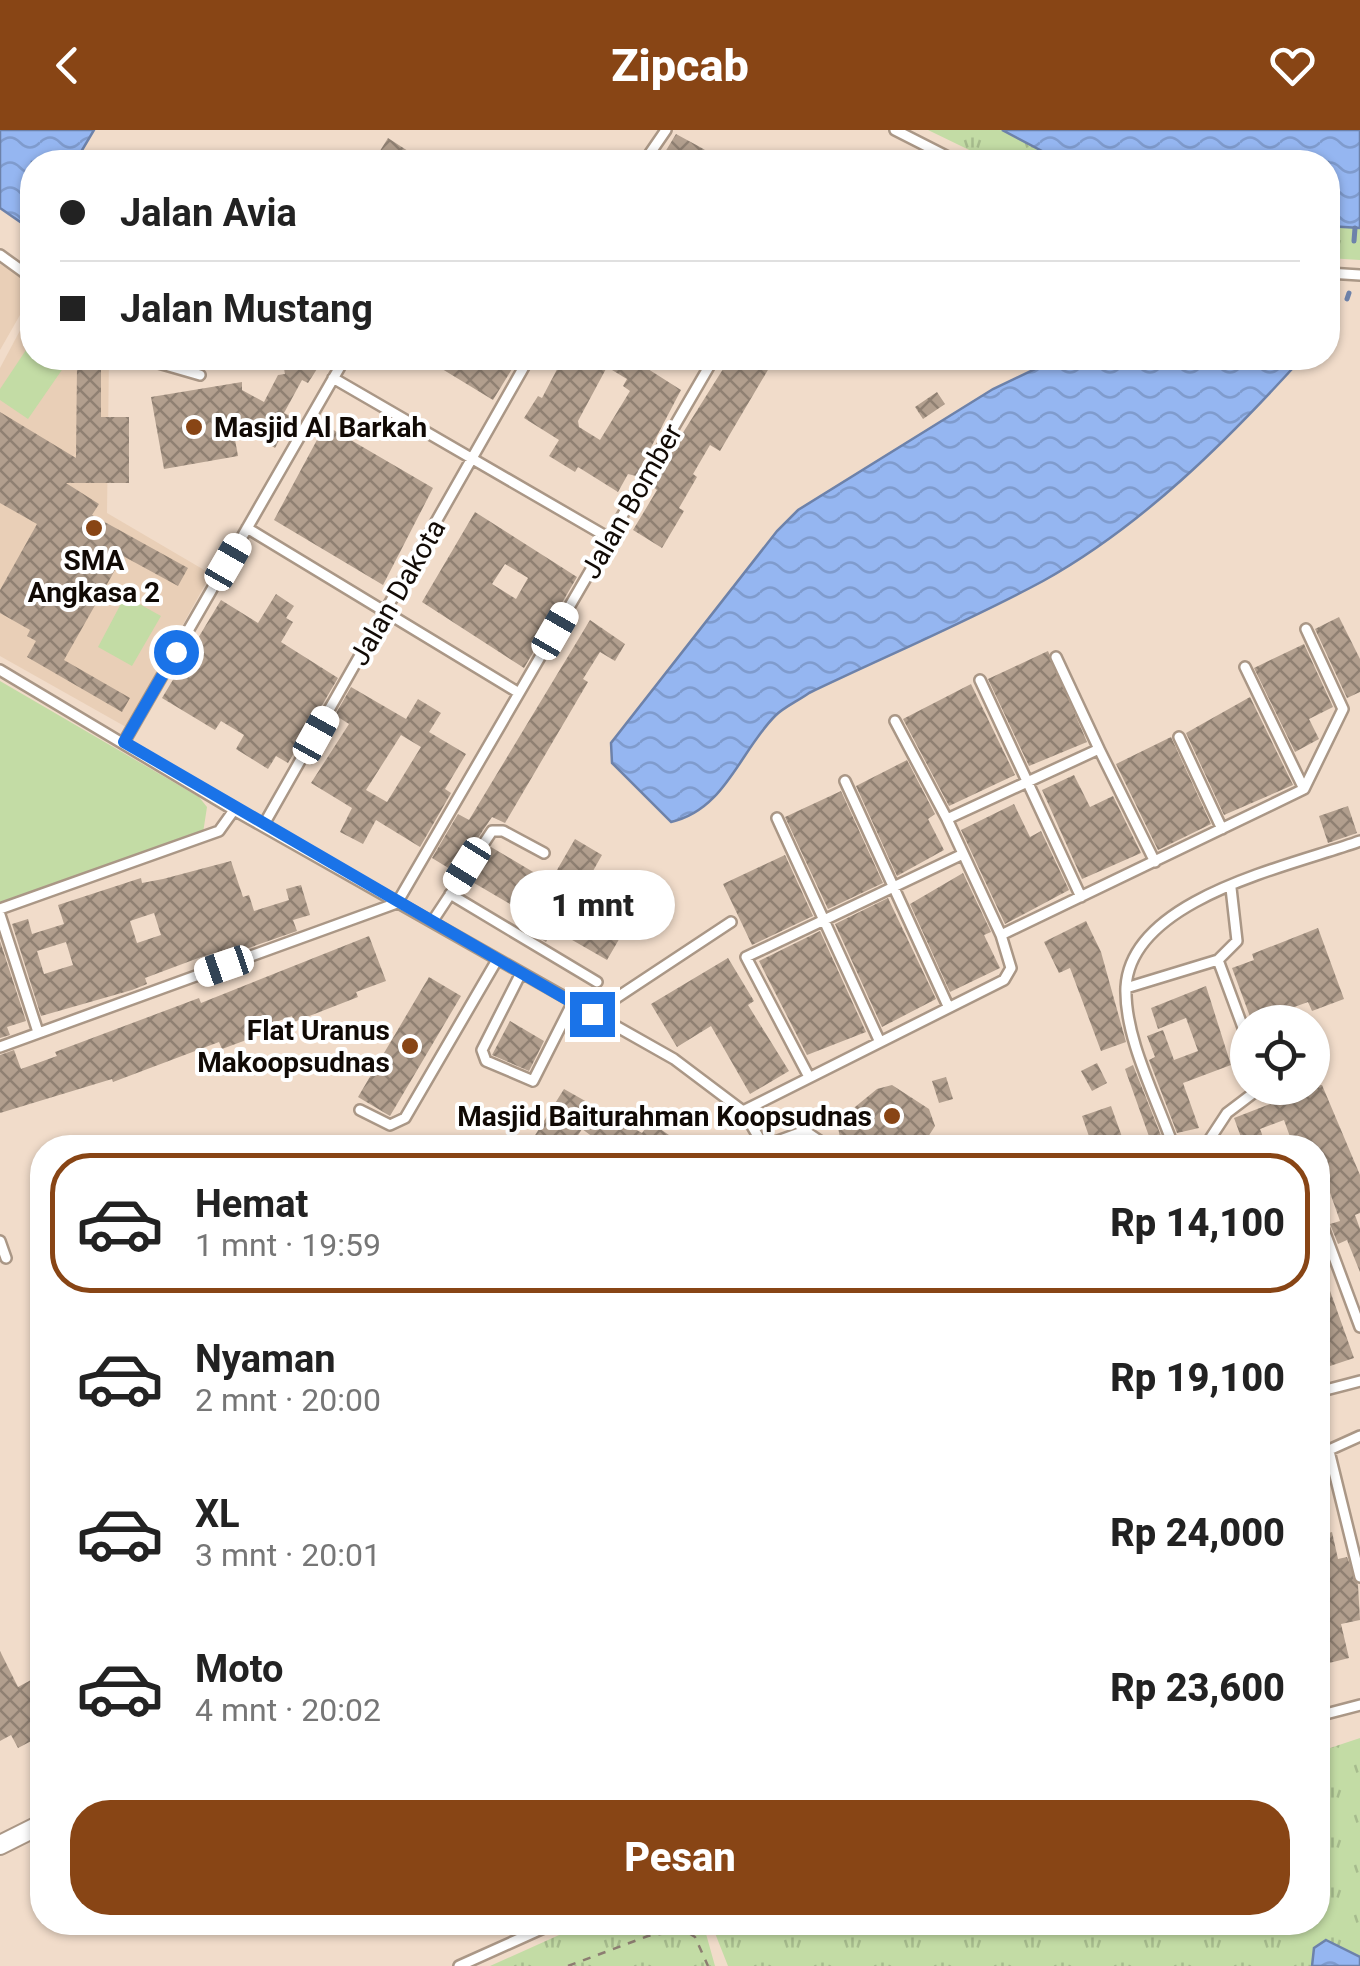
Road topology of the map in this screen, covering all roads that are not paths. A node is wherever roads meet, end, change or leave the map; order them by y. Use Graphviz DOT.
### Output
graph roads {
  1 [pos="896,130"];
  2 [pos="935,150"];
  3 [pos="180,370"];
  4 [pos="338,370"];
  5 [pos="523,370"];
  6 [pos="707,370"];
  7 [pos="200,376"];
  8 [pos="333,378"];
  9 [pos="473,458"];
  10 [pos="247,528"];
  11 [pos="609,538"];
  12 [pos="385,614"];
  13 [pos="1306,629"];
  14 [pos="1056,657"];
  15 [pos="1245,666"];
  16 [pos="0,670"];
  17 [pos="980,680"];
  18 [pos="519,693"];
  19 [pos="896,721"];
  20 [pos="1179,737"];
  21 [pos="124,742"];
  22 [pos="1099,749"];
  23 [pos="845,781"];
  24 [pos="1027,782"];
  25 [pos="1304,788"];
  26 [pos="234,810"];
  27 [pos="778,818"];
  28 [pos="946,820"];
  29 [pos="264,826"];
  30 [pos="1222,830"];
  31 [pos="1360,842"];
  32 [pos="544,854"];
  33 [pos="964,854"];
  34 [pos="1155,862"];
  35 [pos="894,886"];
  36 [pos="1230,888"];
  37 [pos="450,894"];
  38 [pos="1081,897"];
  39 [pos="397,904"];
  40 [pos="0,912"];
  41 [pos="432,922"];
  42 [pos="731,922"];
  43 [pos="824,923"];
  44 [pos="1001,935"];
  45 [pos="496,960"];
  46 [pos="1218,960"];
  47 [pos="520,975"];
  48 [pos="598,982"];
  49 [pos="1126,988"];
  50 [pos="572,1004"];
  51 [pos="1235,1005"];
  52 [pos="948,1006"];
  53 [pos="592,1014"];
  54 [pos="38,1032"];
  55 [pos="879,1040"];
  56 [pos="0,1047"];
  57 [pos="809,1077"];
  58 [pos="1239,1105"];
  59 [pos="360,1110"];
  60 [pos="743,1111"];
  61 [pos="757,1135"];
  62 [pos="1169,1135"];
  63 [pos="1213,1135"];
  64 [pos="0,1240"];
  65 [pos="1330,1246"];
  66 [pos="6,1258"];
  67 [pos="1360,1327"];
  68 [pos="1360,1381"];
  69 [pos="1330,1389"];
  70 [pos="1360,1436"];
  71 [pos="1330,1451"];
  72 [pos="1330,1454"];
  73 [pos="1357,1546"];
  74 [pos="1360,1577"];
  75 [pos="1360,1705"];
  76 [pos="1330,1713"];
  77 [pos="30,1830"];
  78 [pos="0,1845"];
  79 [pos="528,1935"];
  80 [pos="458,1966"];
  1 -- 2 [label="lane"];
  3 -- 7 [label="lane"];
  4 -- 8 [label="lane"];
  5 -- 9 [label="lane, Jalan Dakota"];
  6 -- 11 [label="lane, Jalan Bomber"];
  8 -- 9 [label="lane"];
  8 -- 10 [label="lane"];
  9 -- 11 [label="lane"];
  9 -- 12 [label="lane, Jalan Dakota"];
  10 -- 12 [label="lane"];
  10 -- 21 [label="lane"];
  11 -- 18 [label="lane, Jalan Bomber"];
  12 -- 18 [label="lane"];
  12 -- 29 [label="lane, Jalan Dakota"];
  13 -- 25 [label="lane"];
  14 -- 22 [label="lane"];
  15 -- 25 [label="lane"];
  16 -- 21 [label="lane"];
  17 -- 24 [label="lane"];
  18 -- 39 [label="lane, Jalan Bomber"];
  19 -- 28 [label="lane"];
  20 -- 30 [label="lane"];
  21 -- 26 [label="lane"];
  22 -- 24 [label="lane"];
  22 -- 34 [label="lane"];
  23 -- 35 [label="lane"];
  24 -- 28 [label="lane"];
  24 -- 38 [label="lane"];
  25 -- 30 [label="lane"];
  26 -- 29 [label="lane"];
  26 -- 40 [label="lane"];
  27 -- 43 [label="lane"];
  28 -- 33 [label="lane"];
  29 -- 39 [label="lane"];
  30 -- 34 [label="lane"];
  31 -- 36 [label="lane"];
  32 -- 37 [label="lane"];
  33 -- 35 [label="lane"];
  33 -- 44 [label="lane"];
  34 -- 38 [label="lane"];
  35 -- 43 [label="lane"];
  35 -- 52 [label="lane"];
  36 -- 46 [label="lane"];
  36 -- 49 [label="lane"];
  37 -- 41 [label="lane"];
  37 -- 48 [label="lane"];
  38 -- 44 [label="lane"];
  39 -- 41 [label="lane"];
  39 -- 54 [label="lane"];
  40 -- 54 [label="lane"];
  41 -- 45 [label="lane"];
  42 -- 53 [label="lane"];
  43 -- 55 [label="lane"];
  43 -- 57 [label="lane"];
  44 -- 52 [label="lane"];
  45 -- 47 [label="lane"];
  45 -- 59 [label="lane"];
  46 -- 49 [label="lane"];
  46 -- 51 [label="lane"];
  47 -- 50 [label="lane"];
  47 -- 50 [label="lane"];
  49 -- 62 [label="lane"];
  50 -- 53 [label="lane"];
  52 -- 55 [label="lane"];
  53 -- 60 [label="lane"];
  54 -- 56 [label="lane"];
  55 -- 57 [label="lane"];
  57 -- 60 [label="lane"];
  58 -- 63 [label="lane"];
  60 -- 61 [label="lane"];
  64 -- 66 [label="lane"];
  65 -- 67 [label="lane"];
  68 -- 69 [label="lane"];
  70 -- 71 [label="lane"];
  72 -- 73 [label="lane"];
  73 -- 74 [label="lane"];
  75 -- 76 [label="lane"];
  77 -- 78 [label="street"];
  79 -- 80 [label="lane"];
}
